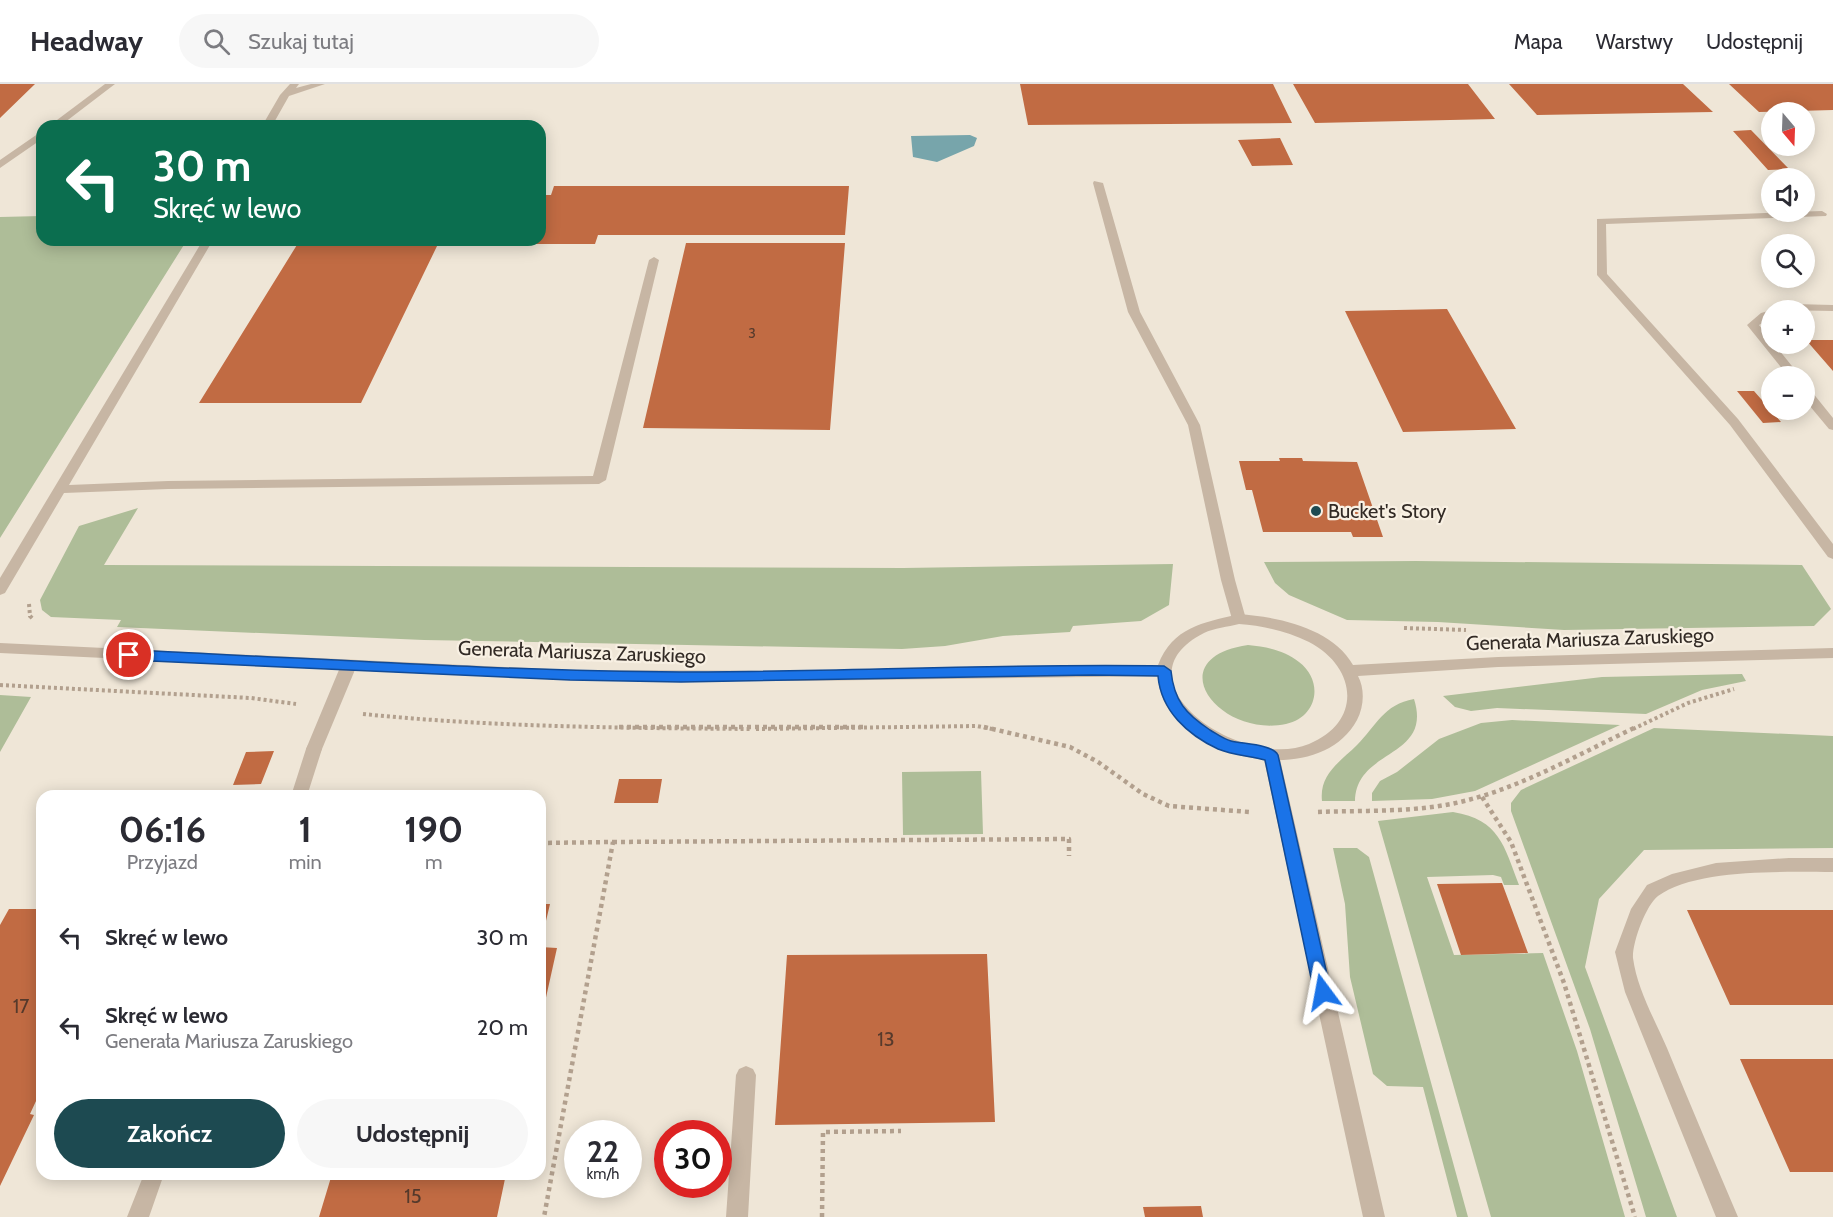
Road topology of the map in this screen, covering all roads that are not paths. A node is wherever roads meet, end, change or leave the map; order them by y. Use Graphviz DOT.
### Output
graph roads {
  1 [pos="111,84"];
  2 [pos="295,84"];
  3 [pos="321,84"];
  4 [pos="285,95"];
  5 [pos="62,120"];
  6 [pos="270,120"];
  7 [pos="36,138"];
  8 [pos="0,165"];
  9 [pos="1098,183"];
  10 [pos="1822,214"];
  11 [pos="204,246"];
  12 [pos="654,260"];
  13 [pos="1815,308"];
  14 [pos="1833,308"];
  15 [pos="1761,319"];
  16 [pos="1761,336"];
  17 [pos="1776,354"];
  18 [pos="1786,366"];
  19 [pos="1815,404"];
  20 [pos="1833,426"];
  21 [pos="62,489"];
  22 [pos="1833,554"];
  23 [pos="0,590"];
  24 [pos="1239,619"];
  25 [pos="0,648"];
  26 [pos="1833,653"];
  27 [pos="349,665"];
  28 [pos="1164,671"];
  29 [pos="1348,671"];
  30 [pos="1271,755"];
  31 [pos="300,790"];
  32 [pos="1833,865"];
  33 [pos="746,1075"];
  34 [pos="152,1180"];
  35 [pos="138,1217"];
  36 [pos="737,1217"];
  37 [pos="1374,1217"];
  38 [pos="1727,1217"];
  1 -- 5 [label="street"];
  2 -- 4 [label="street"];
  3 -- 4 [label="street"];
  4 -- 6 [label="street"];
  7 -- 8 [label="street"];
  9 -- 24 [label="street"];
  10 -- 22 [label="street"];
  11 -- 21 [label="street"];
  12 -- 21 [label="street"];
  13 -- 14 [label="street"];
  15 -- 16 [label="street"];
  17 -- 18 [label="street"];
  19 -- 20 [label="street"];
  21 -- 23 [label="street"];
  24 -- 28 [label="street"];
  24 -- 29 [label="street"];
  25 -- 27 [label="street, Generała Mariusza Zaruskiego"];
  26 -- 29 [label="street, Generała Mariusza Zaruskiego"];
  27 -- 28 [label="street, Generała Mariusza Zaruskiego"];
  27 -- 31 [label="street"];
  28 -- 30 [label="street"];
  29 -- 30 [label="street"];
  30 -- 37 [label="street"];
  32 -- 38 [label="street"];
  33 -- 36 [label="street"];
  34 -- 35 [label="street"];
}
